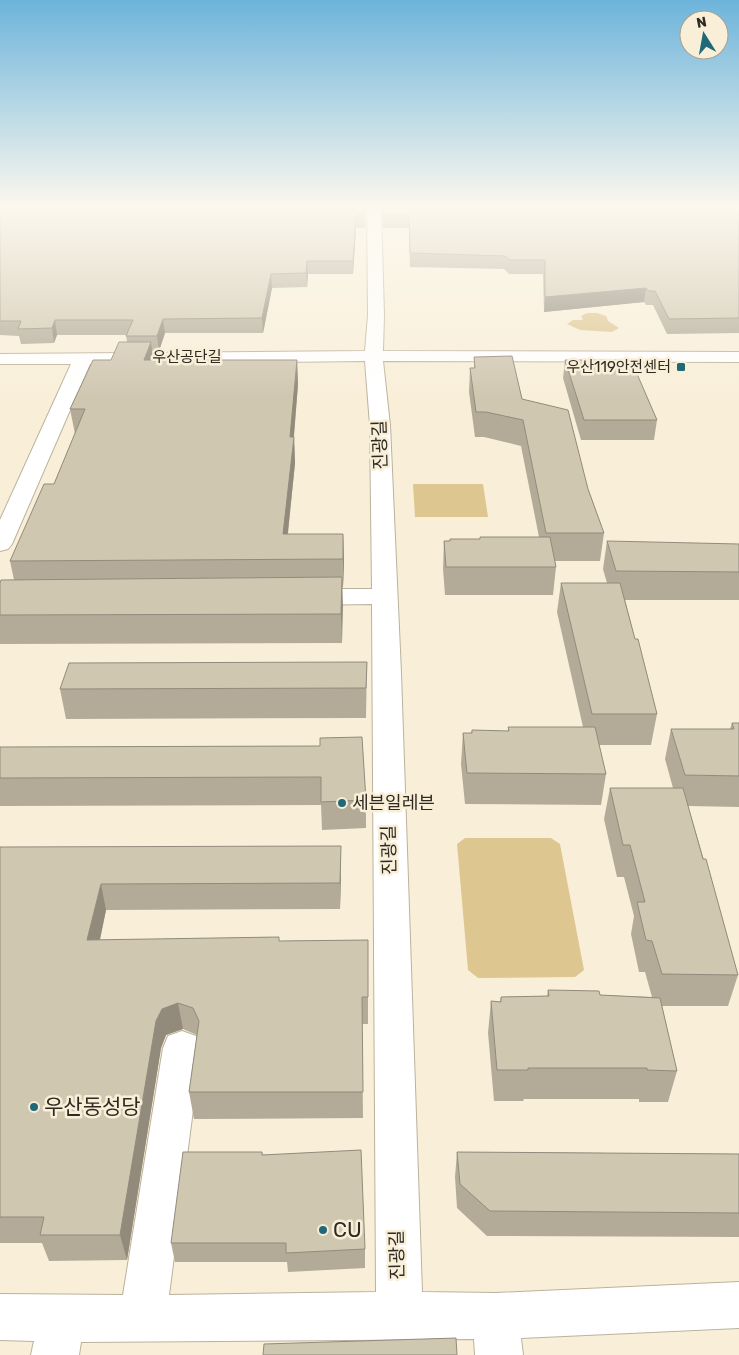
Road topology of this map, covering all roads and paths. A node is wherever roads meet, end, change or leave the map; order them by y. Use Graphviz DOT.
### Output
graph roads {
  1 [pos="375,270"];
  2 [pos="374,356"];
  3 [pos="739,356"];
  4 [pos="83,358"];
  5 [pos="0,359"];
  6 [pos="0,544"];
  7 [pos="384,596"];
  8 [pos="286,597"];
  9 [pos="182,1048"];
  10 [pos="739,1305"];
  11 [pos="399,1315"];
  12 [pos="0,1318"];
  13 [pos="143,1319"];
  14 [pos="498,1335"];
  15 [pos="59,1336"];
  1 -- 2 [label="street"];
  2 -- 3 [label="street, 우산공단길"];
  2 -- 4 [label="street, 우산공단길"];
  2 -- 7 [label="street, 진광길"];
  4 -- 5 [label="street, 우산공단길"];
  4 -- 6 [label="street"];
  7 -- 8 [label="street"];
  7 -- 11 [label="street, 진광길"];
  9 -- 13 [label="street"];
  10 -- 14 [label="street"];
  11 -- 13 [label="street"];
  11 -- 14 [label="street"];
  12 -- 15 [label="street"];
  13 -- 15 [label="street"];
}
